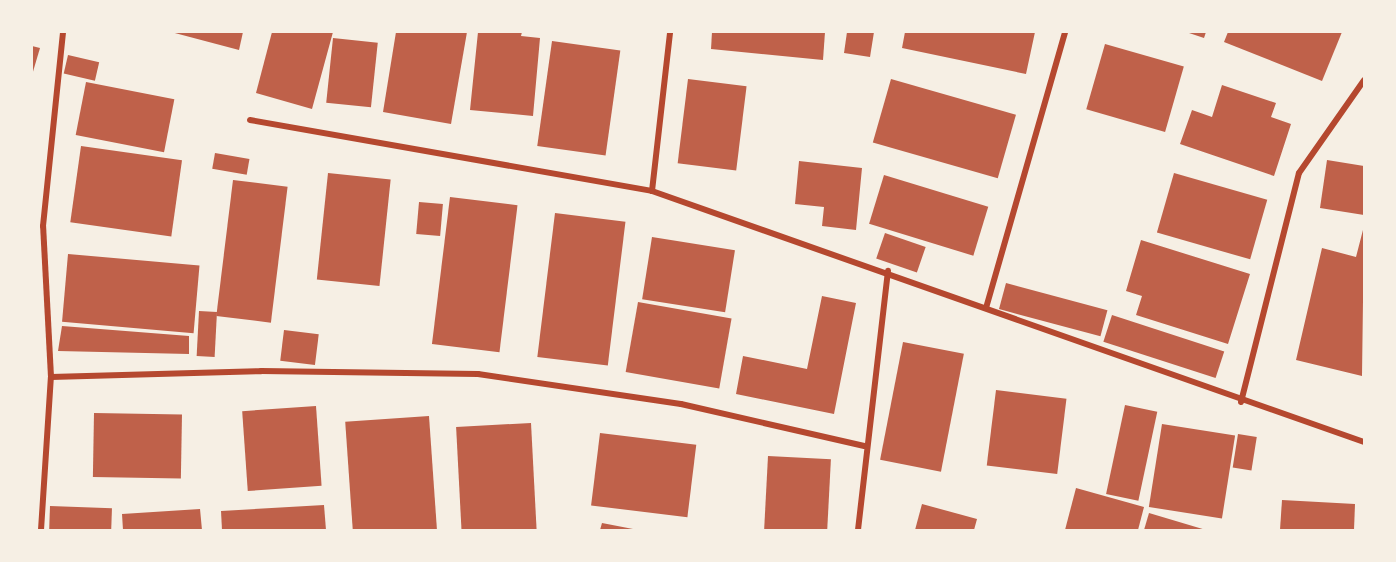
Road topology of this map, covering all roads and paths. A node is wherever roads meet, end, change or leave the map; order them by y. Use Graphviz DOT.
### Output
graph roads {
  1 [pos="63,32"];
  2 [pos="670,32"];
  3 [pos="1065,32"];
  4 [pos="1365,80"];
  5 [pos="250,120"];
  6 [pos="652,191"];
  7 [pos="888,271"];
  8 [pos="986,308"];
  9 [pos="51,377"];
  10 [pos="1241,402"];
  11 [pos="1365,442"];
  12 [pos="864,446"];
  13 [pos="41,531"];
  14 [pos="858,531"];
  1 -- 9 [label="street"];
  2 -- 6 [label="street"];
  3 -- 8 [label="street"];
  4 -- 10 [label="street"];
  5 -- 6 [label="street"];
  6 -- 7 [label="street"];
  7 -- 8 [label="street"];
  7 -- 12 [label="street"];
  8 -- 10 [label="street"];
  9 -- 12 [label="street"];
  9 -- 13 [label="street"];
  10 -- 11 [label="street"];
  12 -- 14 [label="street"];
}
